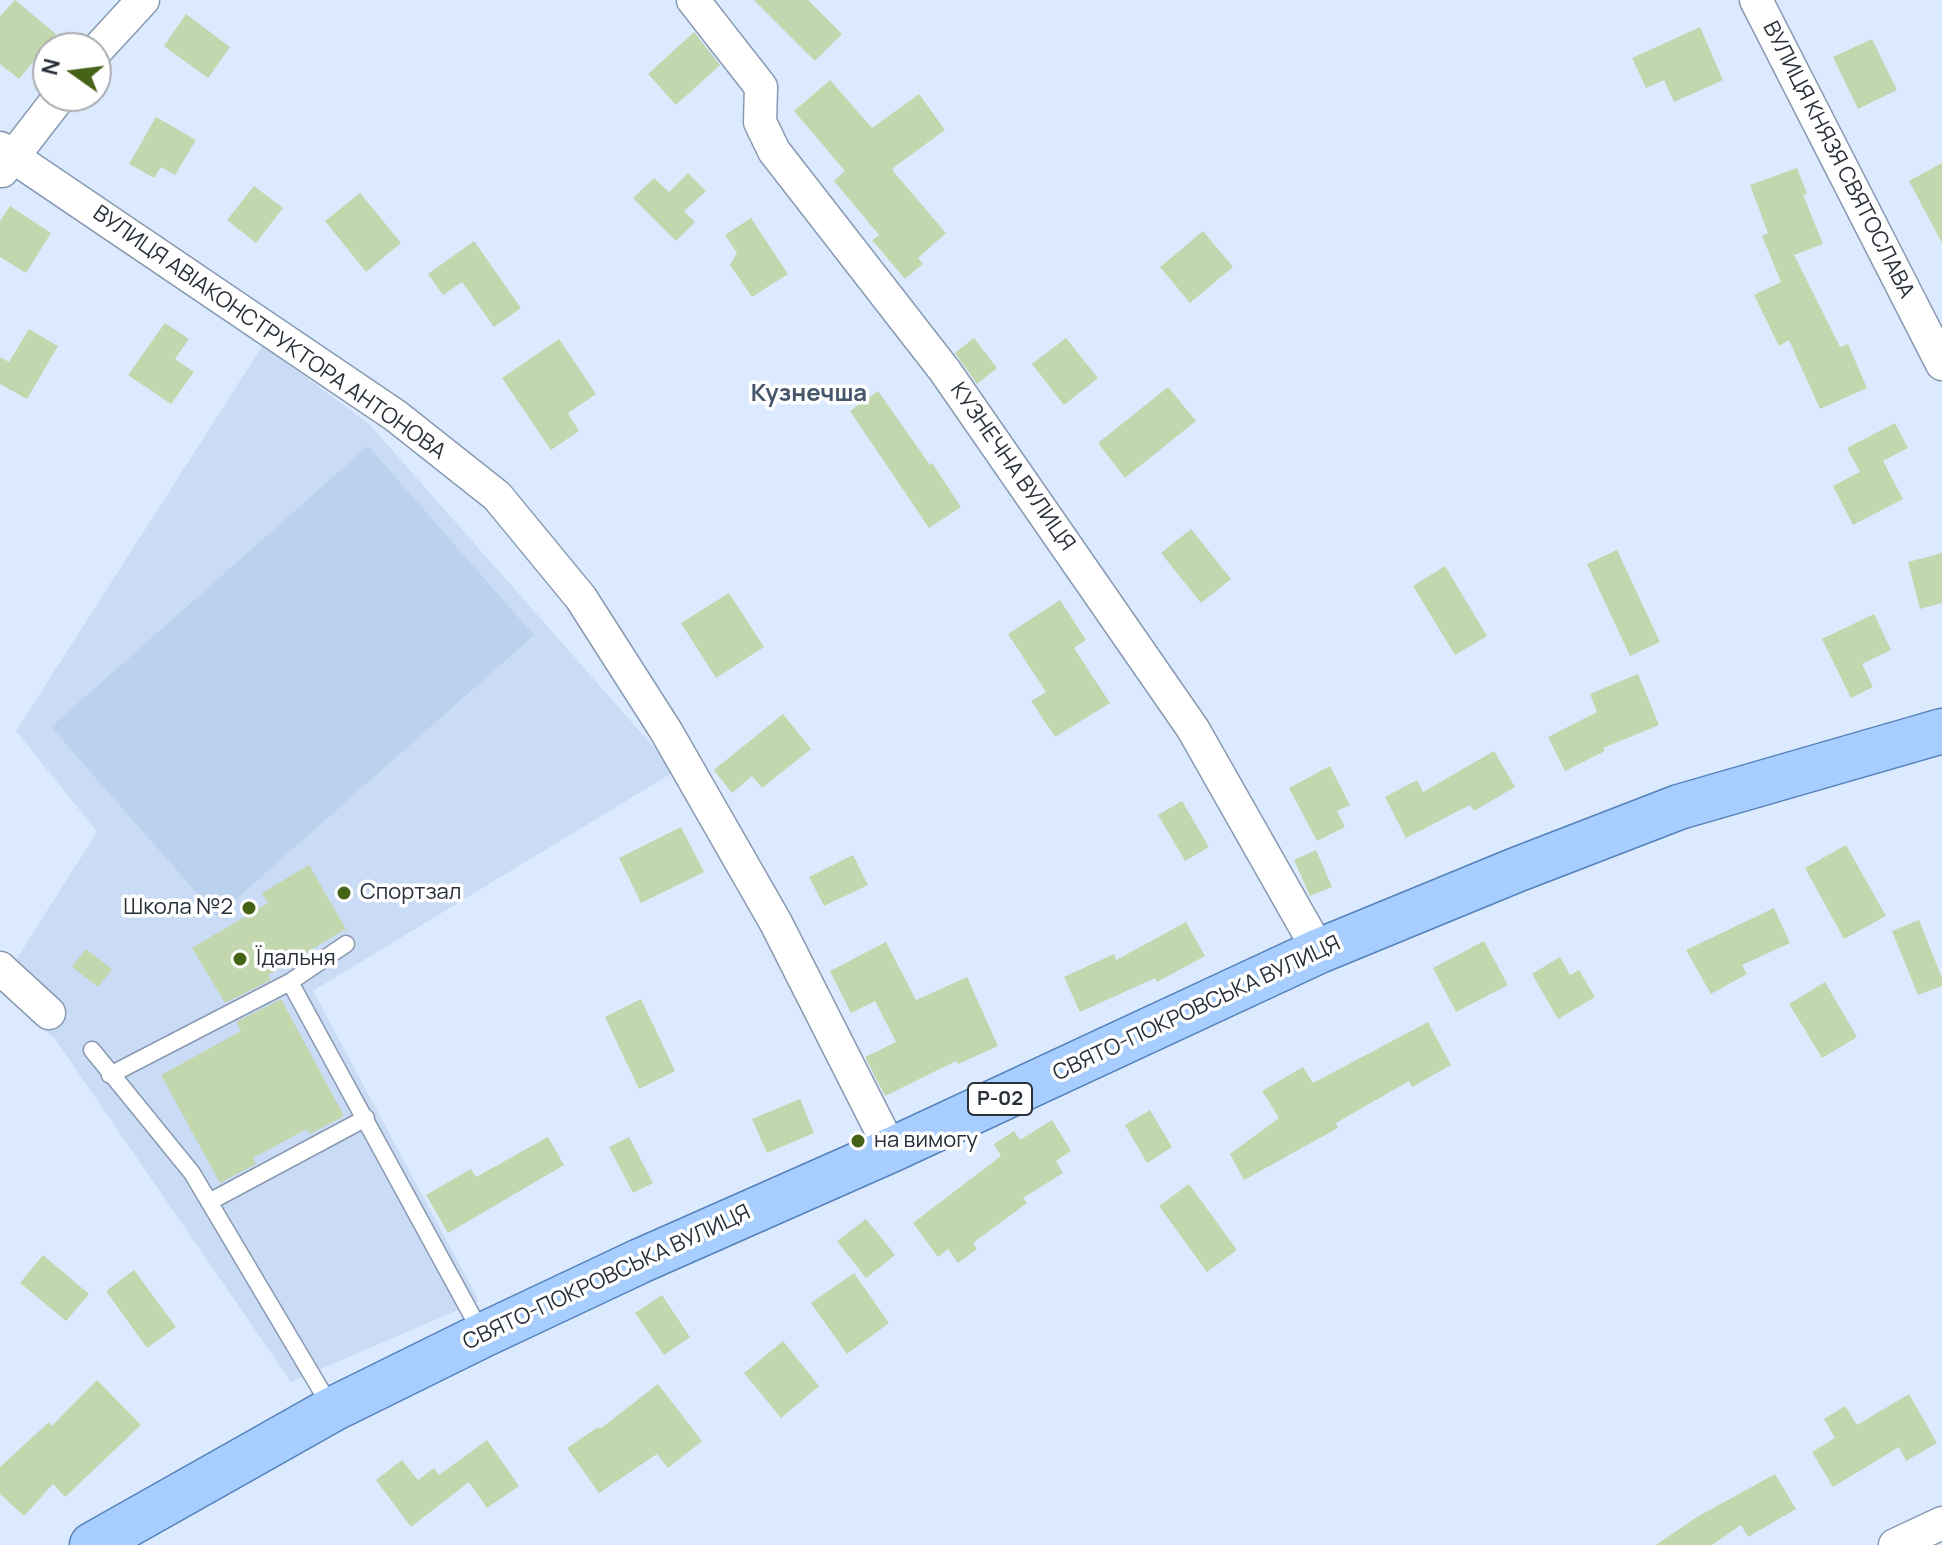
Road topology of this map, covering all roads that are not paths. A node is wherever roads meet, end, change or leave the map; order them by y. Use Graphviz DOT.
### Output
graph roads {
  1 [pos="143,0"];
  2 [pos="693,0"];
  3 [pos="1756,0"];
  4 [pos="112,34"];
  5 [pos="46,112"];
  6 [pos="4,159"];
  7 [pos="1942,364"];
  8 [pos="1942,731"];
  9 [pos="346,944"];
  10 [pos="1319,951"];
  11 [pos="0,968"];
  12 [pos="290,982"];
  13 [pos="49,1013"];
  14 [pos="92,1050"];
  15 [pos="110,1075"];
  16 [pos="366,1118"];
  17 [pos="891,1150"];
  18 [pos="209,1202"];
  19 [pos="483,1335"];
  20 [pos="333,1409"];
  21 [pos="1942,1523"];
  22 [pos="92,1545"];
  23 [pos="1895,1545"];
  1 -- 4 [label="street"];
  2 -- 10 [label="street, КУЗНЕЧНА ВУЛИЦЯ"];
  3 -- 7 [label="street, ВУЛИЦЯ КНЯЗЯ СВЯТОСЛАВА"];
  5 -- 6 [label="street"];
  6 -- 17 [label="street, ВУЛИЦЯ АВІАКОНСТРУКТОРА АНТОНОВА"];
  8 -- 10 [label="main road, СВЯТО-ПОКРОВСЬКА ВУЛИЦЯ / Р-02"];
  9 -- 12 [label="lane"];
  10 -- 17 [label="main road, СВЯТО-ПОКРОВСЬКА ВУЛИЦЯ / Р-02"];
  11 -- 13 [label="street"];
  12 -- 15 [label="lane"];
  12 -- 16 [label="lane"];
  14 -- 15 [label="lane"];
  15 -- 18 [label="lane"];
  16 -- 18 [label="lane"];
  16 -- 19 [label="lane"];
  17 -- 19 [label="main road, СВЯТО-ПОКРОВСЬКА ВУЛИЦЯ / Р-02"];
  18 -- 20 [label="lane"];
  19 -- 20 [label="main road, СВЯТО-ПОКРОВСЬКА ВУЛИЦЯ / Р-02"];
  20 -- 22 [label="main road, СВЯТО-ПОКРОВСЬКА ВУЛИЦЯ / Р-02"];
  21 -- 23 [label="street"];
}
